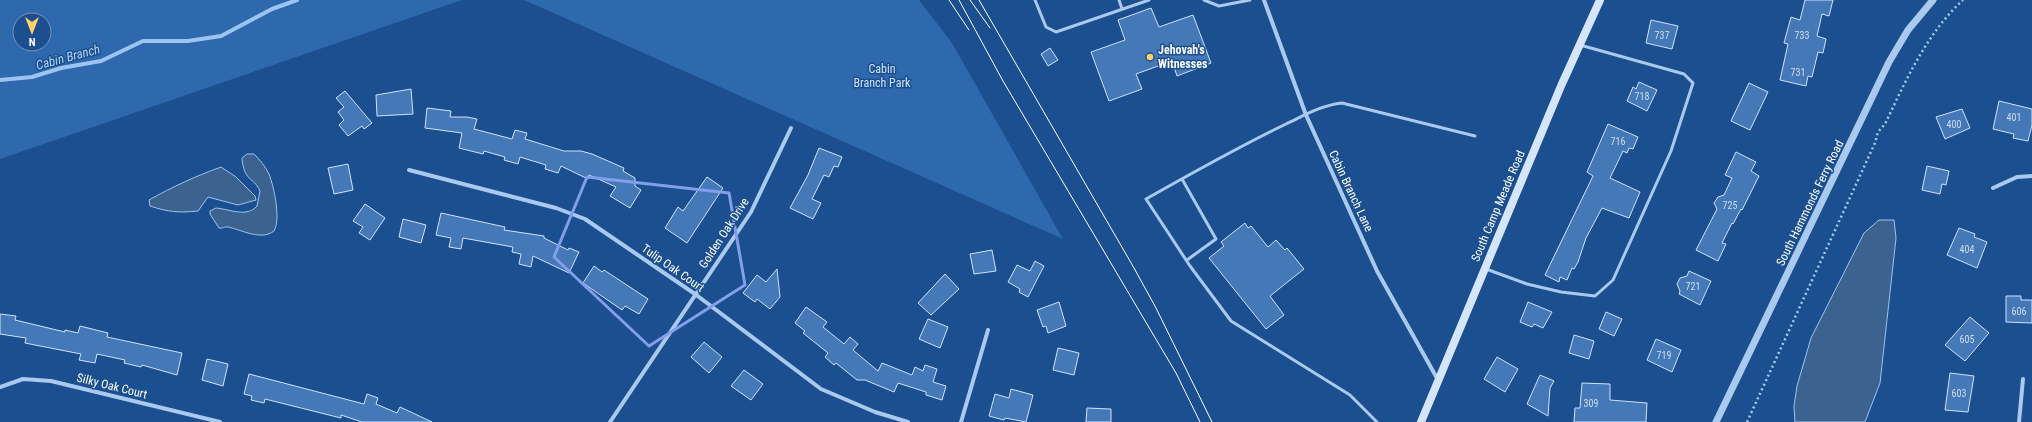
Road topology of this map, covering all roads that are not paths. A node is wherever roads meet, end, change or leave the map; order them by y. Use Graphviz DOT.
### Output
graph roads {
  1 [pos="1035,0"];
  2 [pos="1119,0"];
  3 [pos="1149,0"];
  4 [pos="1206,0"];
  5 [pos="1250,0"];
  6 [pos="1264,0"];
  7 [pos="1600,0"];
  8 [pos="1933,0"];
  9 [pos="1122,9"];
  10 [pos="1579,44"];
  11 [pos="1306,115"];
  12 [pos="791,128"];
  13 [pos="1476,136"];
  14 [pos="409,170"];
  15 [pos="2032,176"];
  16 [pos="1182,178"];
  17 [pos="1993,188"];
  18 [pos="1187,260"];
  19 [pos="1485,268"];
  20 [pos="695,294"];
  21 [pos="988,330"];
  22 [pos="2023,379"];
  23 [pos="1439,382"];
  24 [pos="0,387"];
  25 [pos="220,422"];
  26 [pos="610,422"];
  27 [pos="908,422"];
  28 [pos="961,422"];
  29 [pos="1377,422"];
  30 [pos="1421,422"];
  31 [pos="1716,422"];
  32 [pos="2019,422"];
  1 -- 9 [label="lane"];
  2 -- 9 [label="lane"];
  3 -- 9 [label="lane"];
  4 -- 5 [label="lane"];
  6 -- 11 [label="street, Cabin Branch Lane"];
  7 -- 10 [label="main road, South Camp Meade Road"];
  8 -- 31 [label="street, South Hammonds Ferry Road"];
  10 -- 19 [label="main road, South Camp Meade Road"];
  10 -- 19 [label="lane"];
  11 -- 13 [label="lane"];
  11 -- 16 [label="lane"];
  11 -- 23 [label="street, Cabin Branch Lane"];
  12 -- 20 [label="street, Golden Oak Drive"];
  14 -- 20 [label="street, Tulip Oak Court"];
  15 -- 17 [label="street"];
  16 -- 18 [label="lane"];
  16 -- 18 [label="lane"];
  18 -- 29 [label="lane"];
  19 -- 23 [label="main road, South Camp Meade Road"];
  20 -- 26 [label="street, Golden Oak Drive"];
  20 -- 27 [label="street, Tulip Oak Court"];
  21 -- 28 [label="street"];
  22 -- 32 [label="street"];
  23 -- 30 [label="main road, South Camp Meade Road"];
  24 -- 25 [label="street, Silky Oak Court"];
}
